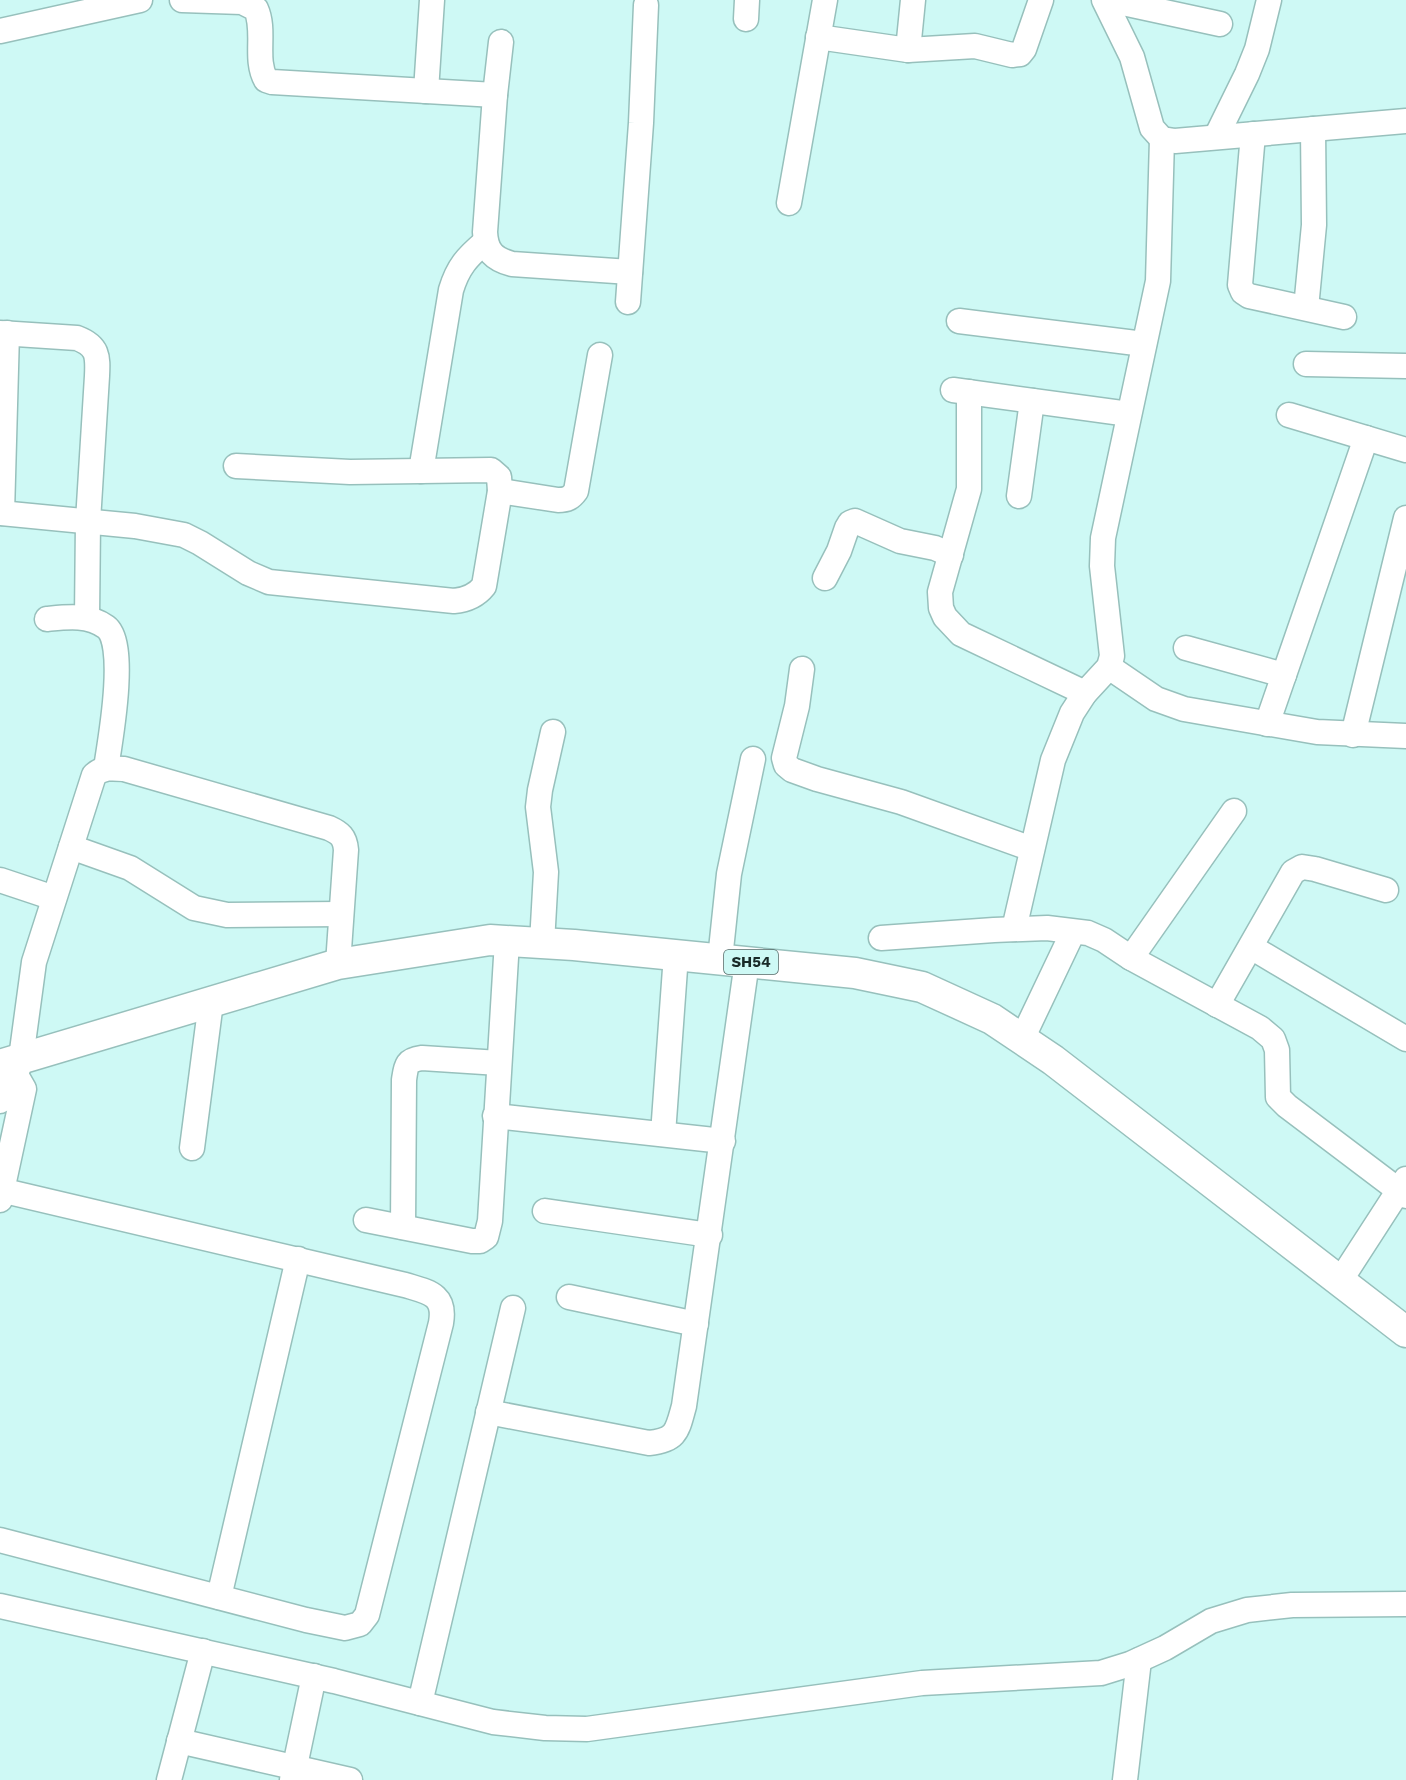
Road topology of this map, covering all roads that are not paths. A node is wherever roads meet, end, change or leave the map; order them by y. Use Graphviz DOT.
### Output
graph roads {
  1 [pos="140,0"];
  2 [pos="182,0"];
  3 [pos="432,0"];
  4 [pos="825,0"];
  5 [pos="913,0"];
  6 [pos="1041,0"];
  7 [pos="1104,0"];
  8 [pos="1109,0"];
  9 [pos="1269,0"];
  10 [pos="103,4"];
  11 [pos="646,5"];
  12 [pos="1220,24"];
  13 [pos="0,31"];
  14 [pos="819,37"];
  15 [pos="501,42"];
  16 [pos="909,51"];
  17 [pos="426,91"];
  18 [pos="495,95"];
  19 [pos="1406,121"];
  20 [pos="1313,129"];
  21 [pos="1253,134"];
  22 [pos="1216,137"];
  23 [pos="1162,139"];
  24 [pos="789,203"];
  25 [pos="485,242"];
  26 [pos="630,272"];
  27 [pos="628,302"];
  28 [pos="1306,308"];
  29 [pos="1344,317"];
  30 [pos="959,321"];
  31 [pos="3,333"];
  32 [pos="1144,344"];
  33 [pos="600,356"];
  34 [pos="1306,364"];
  35 [pos="1406,366"];
  36 [pos="1032,400"];
  37 [pos="1129,414"];
  38 [pos="1289,415"];
  39 [pos="1366,438"];
  40 [pos="1406,450"];
  41 [pos="236,466"];
  42 [pos="421,471"];
  43 [pos="500,491"];
  44 [pos="1019,496"];
  45 [pos="1,513"];
  46 [pos="1406,518"];
  47 [pos="88,521"];
  48 [pos="951,555"];
  49 [pos="825,578"];
  50 [pos="87,618"];
  51 [pos="47,619"];
  52 [pos="1186,648"];
  53 [pos="1109,667"];
  54 [pos="802,669"];
  55 [pos="1284,675"];
  56 [pos="1085,693"];
  57 [pos="1267,724"];
  58 [pos="553,732"];
  59 [pos="1353,735"];
  60 [pos="1406,736"];
  61 [pos="753,759"];
  62 [pos="106,768"];
  63 [pos="1234,811"];
  64 [pos="71,847"];
  65 [pos="1032,849"];
  66 [pos="0,880"];
  67 [pos="1386,890"];
  68 [pos="54,898"];
  69 [pos="342,914"];
  70 [pos="1014,929"];
  71 [pos="1073,932"];
  72 [pos="881,938"];
  73 [pos="507,941"];
  74 [pos="542,943"];
  75 [pos="1251,947"];
  76 [pos="676,955"];
  77 [pos="1131,958"];
  78 [pos="734,961"];
  79 [pos="338,964"];
  80 [pos="211,1002"];
  81 [pos="1218,1005"];
  82 [pos="1022,1039"];
  83 [pos="1406,1039"];
  84 [pos="499,1063"];
  85 [pos="12,1066"];
  86 [pos="0,1101"];
  87 [pos="495,1116"];
  88 [pos="663,1134"];
  89 [pos="723,1140"];
  90 [pos="192,1148"];
  91 [pos="1404,1188"];
  92 [pos="1,1194"];
  93 [pos="545,1211"];
  94 [pos="366,1220"];
  95 [pos="403,1227"];
  96 [pos="710,1235"];
  97 [pos="298,1259"];
  98 [pos="1340,1281"];
  99 [pos="568,1297"];
  100 [pos="513,1308"];
  101 [pos="696,1324"];
  102 [pos="1406,1332"];
  103 [pos="488,1412"];
  104 [pos="0,1540"];
  105 [pos="219,1597"];
  106 [pos="1406,1604"];
  107 [pos="0,1606"];
  108 [pos="203,1651"];
  109 [pos="1140,1660"];
  110 [pos="314,1676"];
  111 [pos="420,1703"];
  112 [pos="179,1741"];
  113 [pos="293,1774"];
  114 [pos="169,1780"];
  115 [pos="350,1780"];
  116 [pos="1125,1780"];
  1 -- 10 [label="street"];
  2 -- 17 [label="street"];
  3 -- 17 [label="street"];
  4 -- 14 [label="street"];
  5 -- 16 [label="street"];
  6 -- 16 [label="street"];
  7 -- 23 [label="street"];
  8 -- 12 [label="street"];
  9 -- 22 [label="street"];
  10 -- 13 [label="street"];
  11 -- 26 [label="street"];
  14 -- 16 [label="street"];
  14 -- 24 [label="street"];
  15 -- 18 [label="street"];
  17 -- 18 [label="street"];
  18 -- 25 [label="street"];
  19 -- 20 [label="street"];
  20 -- 21 [label="street"];
  20 -- 28 [label="street"];
  21 -- 22 [label="street"];
  21 -- 28 [label="street"];
  22 -- 23 [label="street"];
  23 -- 32 [label="street"];
  25 -- 26 [label="street"];
  25 -- 42 [label="street"];
  26 -- 27 [label="street"];
  28 -- 29 [label="street"];
  30 -- 32 [label="street"];
  31 -- 45 [label="street"];
  31 -- 47 [label="street"];
  32 -- 37 [label="street"];
  33 -- 43 [label="street"];
  34 -- 35 [label="street"];
  36 -- 37 [label="street"];
  36 -- 44 [label="street"];
  36 -- 48 [label="street"];
  37 -- 53 [label="street"];
  38 -- 39 [label="street"];
  39 -- 40 [label="street"];
  39 -- 55 [label="street"];
  41 -- 42 [label="street"];
  42 -- 43 [label="street"];
  43 -- 47 [label="street"];
  45 -- 47 [label="street"];
  46 -- 59 [label="street"];
  47 -- 50 [label="street"];
  48 -- 49 [label="street"];
  48 -- 56 [label="street"];
  50 -- 51 [label="street"];
  50 -- 62 [label="street"];
  52 -- 55 [label="street"];
  53 -- 56 [label="street"];
  53 -- 57 [label="street"];
  54 -- 65 [label="street"];
  55 -- 57 [label="street"];
  56 -- 65 [label="street"];
  57 -- 59 [label="street"];
  58 -- 74 [label="street"];
  59 -- 60 [label="street"];
  61 -- 78 [label="street"];
  62 -- 64 [label="street"];
  62 -- 69 [label="street"];
  63 -- 77 [label="street"];
  64 -- 68 [label="street"];
  64 -- 69 [label="street"];
  65 -- 70 [label="street"];
  66 -- 68 [label="street"];
  67 -- 75 [label="street"];
  68 -- 85 [label="street"];
  69 -- 79 [label="street"];
  70 -- 71 [label="street"];
  70 -- 72 [label="street"];
  71 -- 77 [label="street"];
  71 -- 82 [label="street"];
  73 -- 74 [label="main road, SH54"];
  73 -- 79 [label="main road, SH54"];
  73 -- 84 [label="street"];
  74 -- 76 [label="main road, SH54"];
  75 -- 81 [label="street"];
  75 -- 83 [label="street"];
  76 -- 78 [label="main road, SH54"];
  76 -- 88 [label="street"];
  77 -- 81 [label="street"];
  78 -- 82 [label="main road, SH54"];
  78 -- 89 [label="street"];
  79 -- 80 [label="main road, SH54"];
  80 -- 85 [label="main road, SH54"];
  80 -- 90 [label="street"];
  81 -- 91 [label="street"];
  82 -- 98 [label="main road, SH54"];
  84 -- 87 [label="street"];
  84 -- 95 [label="street"];
  85 -- 86 [label="street"];
  85 -- 92 [label="street"];
  87 -- 88 [label="street"];
  87 -- 95 [label="street"];
  88 -- 89 [label="street"];
  89 -- 96 [label="street"];
  91 -- 98 [label="street"];
  92 -- 97 [label="street"];
  93 -- 96 [label="street"];
  94 -- 95 [label="street"];
  96 -- 101 [label="street"];
  97 -- 105 [label="street"];
  97 -- 105 [label="street"];
  98 -- 102 [label="main road, SH54"];
  99 -- 101 [label="street"];
  100 -- 103 [label="street"];
  101 -- 103 [label="street"];
  103 -- 111 [label="street"];
  104 -- 105 [label="street"];
  106 -- 109 [label="street"];
  107 -- 108 [label="street"];
  108 -- 110 [label="street"];
  108 -- 112 [label="street"];
  109 -- 111 [label="street"];
  109 -- 116 [label="street"];
  110 -- 111 [label="street"];
  110 -- 113 [label="street"];
  112 -- 113 [label="street"];
  112 -- 114 [label="street"];
  113 -- 115 [label="street"];
}
